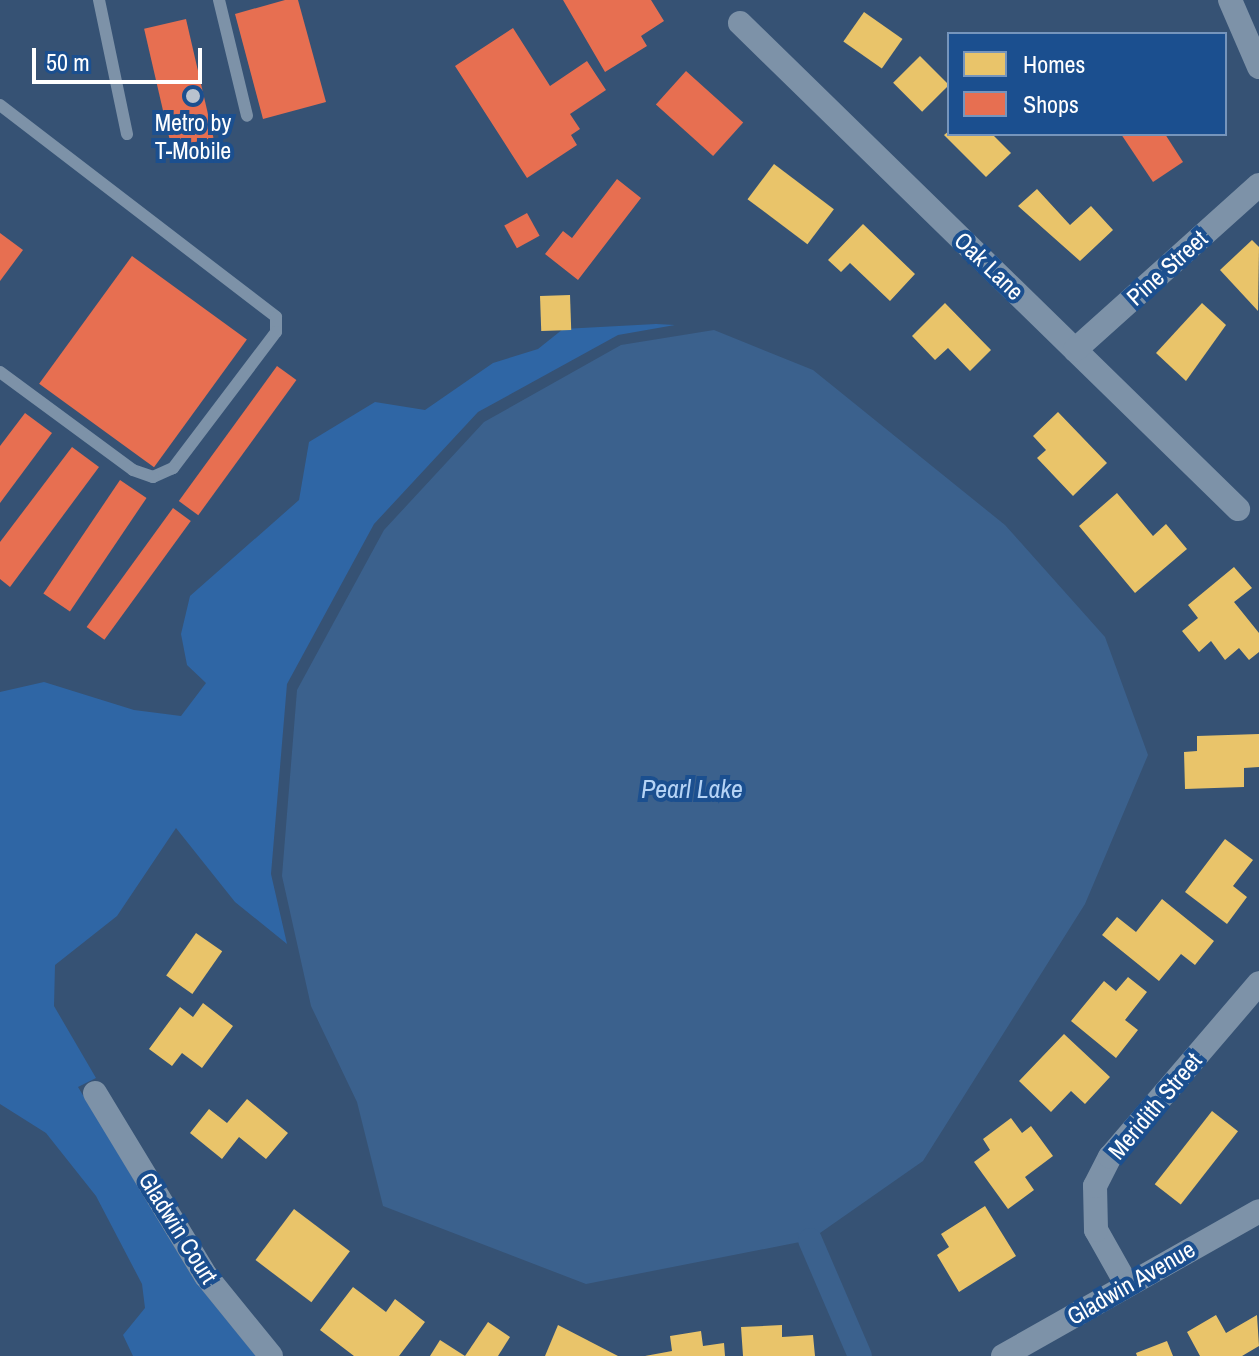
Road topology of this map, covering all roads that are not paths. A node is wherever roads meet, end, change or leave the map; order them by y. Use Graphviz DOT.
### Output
graph roads {
  1 [pos="99,0"];
  2 [pos="219,0"];
  3 [pos="1230,0"];
  4 [pos="740,23"];
  5 [pos="1259,67"];
  6 [pos="0,105"];
  7 [pos="247,116"];
  8 [pos="127,134"];
  9 [pos="1259,185"];
  10 [pos="1075,350"];
  11 [pos="0,372"];
  12 [pos="1238,509"];
  13 [pos="1259,983"];
  14 [pos="95,1093"];
  15 [pos="1259,1211"];
  16 [pos="1127,1285"];
  17 [pos="271,1356"];
  18 [pos="1003,1356"];
  1 -- 8 [label="lane"];
  2 -- 7 [label="lane"];
  3 -- 5 [label="street"];
  4 -- 10 [label="street, Oak Lane"];
  6 -- 11 [label="lane"];
  9 -- 10 [label="street, Pine Street"];
  10 -- 12 [label="street, Oak Lane"];
  13 -- 16 [label="street, Meridith Street"];
  14 -- 17 [label="street, Gladwin Court"];
  15 -- 16 [label="street, Gladwin Avenue"];
  16 -- 18 [label="street, Gladwin Avenue"];
}
